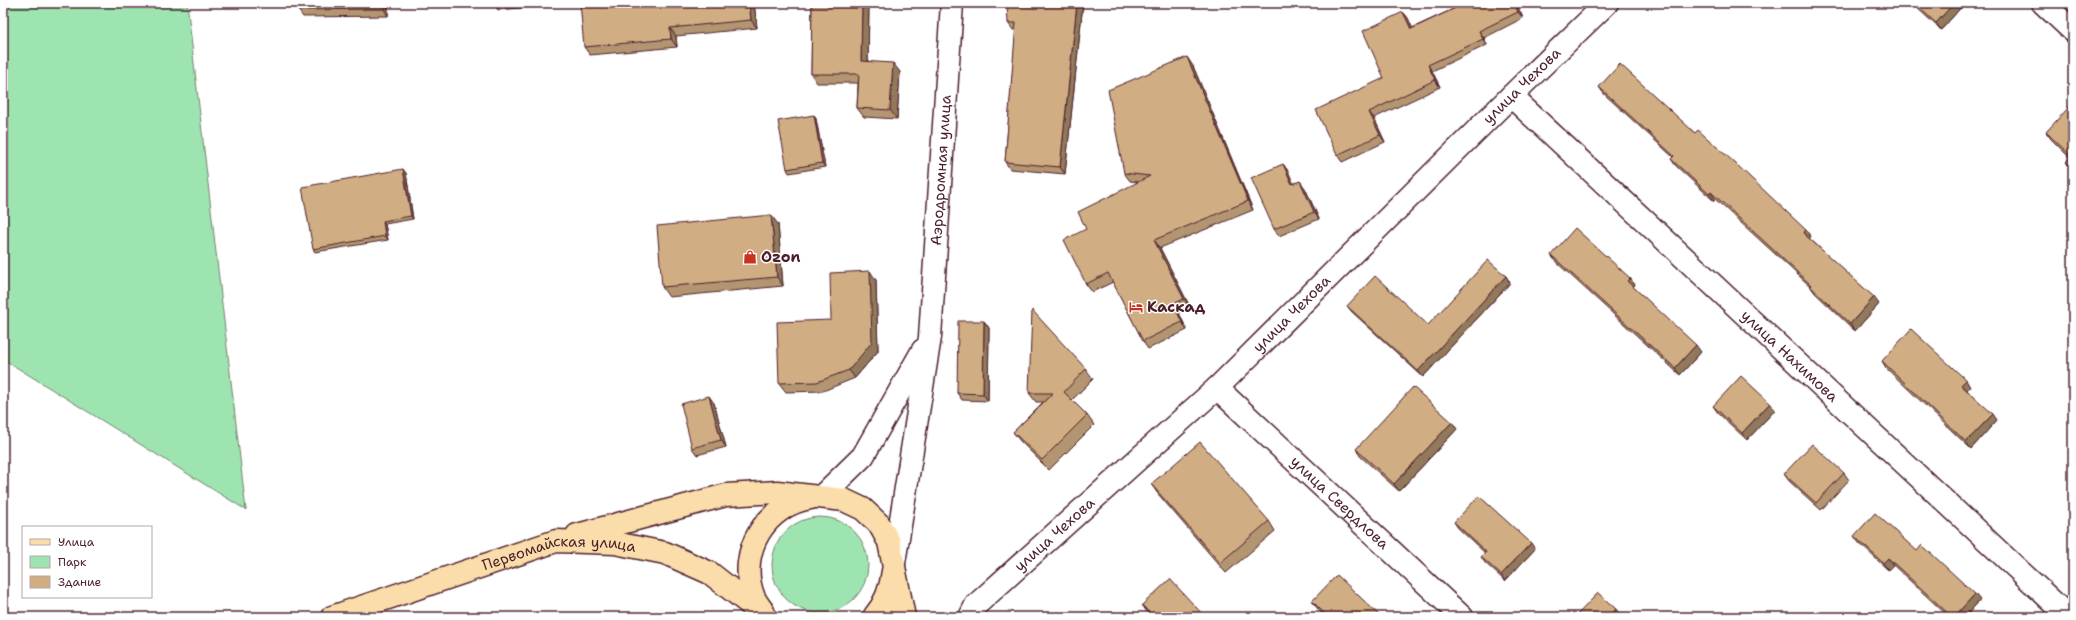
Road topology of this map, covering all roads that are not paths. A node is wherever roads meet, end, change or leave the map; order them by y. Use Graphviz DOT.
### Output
graph roads {
  1 [pos="952,3"];
  2 [pos="1607,3"];
  3 [pos="2043,3"];
  4 [pos="2073,31"];
  5 [pos="1511,96"];
  6 [pos="930,337"];
  7 [pos="1218,388"];
  8 [pos="822,496"];
  9 [pos="556,541"];
  10 [pos="894,563"];
  11 [pos="336,615"];
  12 [pos="766,617"];
  13 [pos="874,617"];
  14 [pos="904,617"];
  15 [pos="970,617"];
  16 [pos="1462,617"];
  17 [pos="2069,617"];
  1 -- 6 [label="street, Аэродромная улица"];
  2 -- 5 [label="street, улица Чехова"];
  3 -- 4 [label="street"];
  5 -- 7 [label="street, улица Чехова"];
  5 -- 17 [label="street, улица Нахимова"];
  6 -- 8 [label="street, Аэродромная улица"];
  6 -- 10 [label="street, Аэродромная улица"];
  7 -- 15 [label="street, улица Чехова"];
  7 -- 16 [label="street, улица Свердлова"];
  8 -- 9 [label="main road"];
  8 -- 10 [label="main road"];
  8 -- 12 [label="main road"];
  9 -- 11 [label="main road, Первомайская улица"];
  9 -- 12 [label="main road, Первомайская улица"];
  10 -- 13 [label="main road"];
  10 -- 14 [label="main road"];
}
